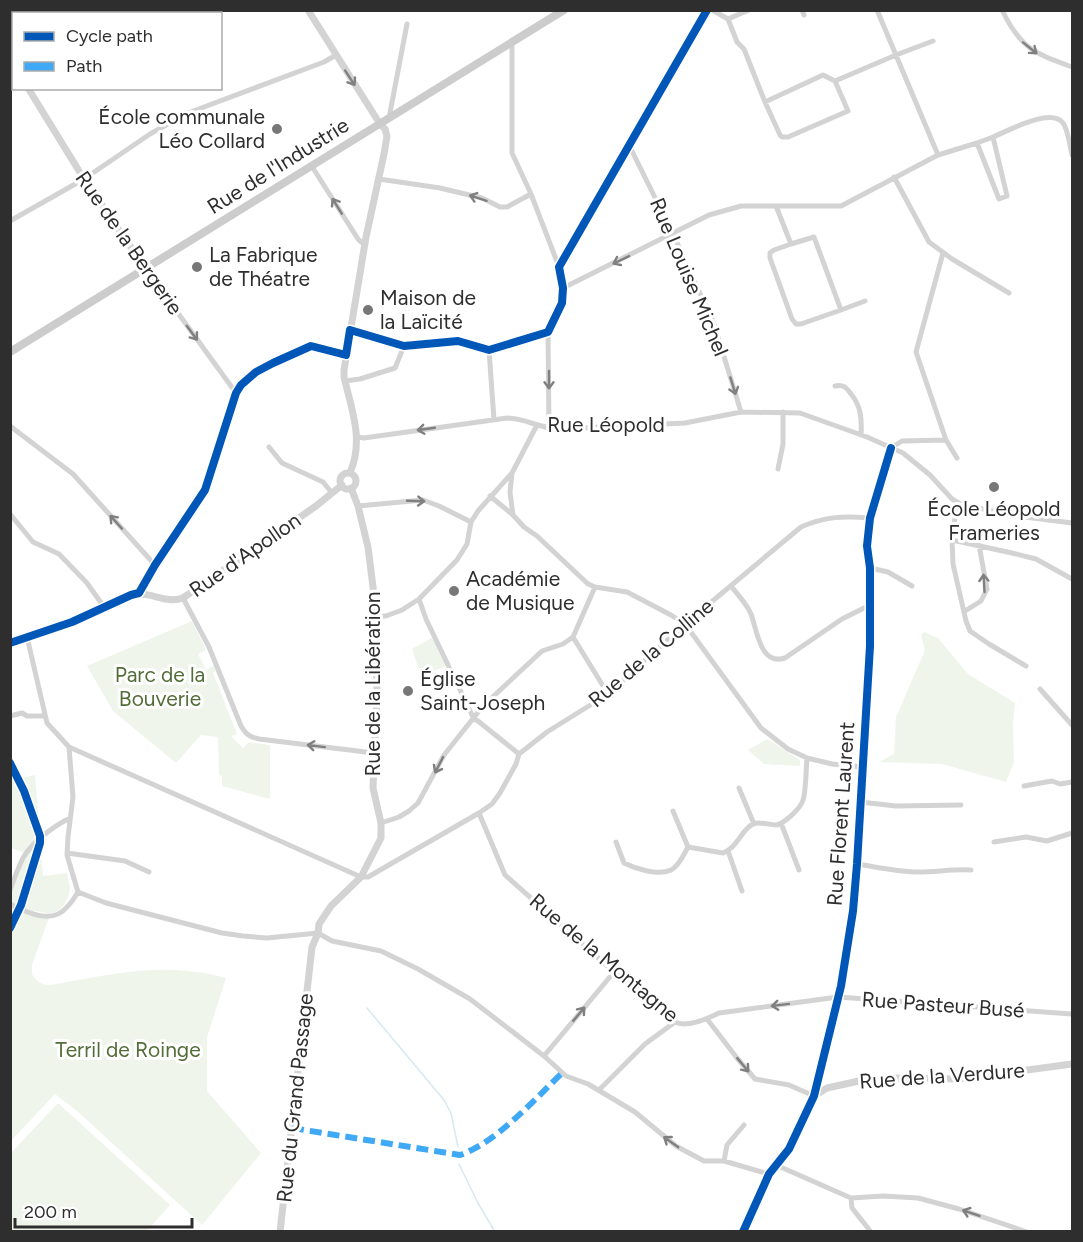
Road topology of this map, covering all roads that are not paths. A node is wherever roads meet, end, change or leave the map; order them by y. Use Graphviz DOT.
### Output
graph roads {
  1 [pos="308,10"];
  2 [pos="564,10"];
  3 [pos="707,10"];
  4 [pos="712,10"];
  5 [pos="749,10"];
  6 [pos="877,10"];
  7 [pos="1002,10"];
  8 [pos="728,19"];
  9 [pos="406,24"];
  10 [pos="933,41"];
  11 [pos="512,42"];
  12 [pos="336,55"];
  13 [pos="896,55"];
  14 [pos="1072,67"];
  15 [pos="835,81"];
  16 [pos="29,90"];
  17 [pos="765,102"];
  18 [pos="389,118"];
  19 [pos="380,124"];
  20 [pos="993,137"];
  21 [pos="977,143"];
  22 [pos="629,145"];
  23 [pos="938,155"];
  24 [pos="1072,155"];
  25 [pos="312,165"];
  26 [pos="894,177"];
  27 [pos="84,179"];
  28 [pos="380,179"];
  29 [pos="531,194"];
  30 [pos="776,206"];
  31 [pos="10,221"];
  32 [pos="673,234"];
  33 [pos="365,244"];
  34 [pos="791,244"];
  35 [pos="943,253"];
  36 [pos="559,267"];
  37 [pos="146,269"];
  38 [pos="563,288"];
  39 [pos="1008,293"];
  40 [pos="865,301"];
  41 [pos="841,310"];
  42 [pos="350,330"];
  43 [pos="548,332"];
  44 [pos="404,346"];
  45 [pos="489,350"];
  46 [pos="10,352"];
  47 [pos="346,355"];
  48 [pos="345,381"];
  49 [pos="835,386"];
  50 [pos="236,393"];
  51 [pos="741,412"];
  52 [pos="783,412"];
  53 [pos="494,420"];
  54 [pos="537,425"];
  55 [pos="10,426"];
  56 [pos="549,429"];
  57 [pos="861,435"];
  58 [pos="357,437"];
  59 [pos="946,440"];
  60 [pos="269,447"];
  61 [pos="891,448"];
  62 [pos="957,458"];
  63 [pos="778,470"];
  64 [pos="350,473"];
  65 [pos="512,474"];
  66 [pos="342,485"];
  67 [pos="351,488"];
  68 [pos="332,493"];
  69 [pos="490,496"];
  70 [pos="957,503"];
  71 [pos="358,506"];
  72 [pos="10,514"];
  73 [pos="513,515"];
  74 [pos="870,518"];
  75 [pos="471,522"];
  76 [pos="1072,523"];
  77 [pos="952,540"];
  78 [pos="979,545"];
  79 [pos="155,566"];
  80 [pos="870,568"];
  81 [pos="1072,579"];
  82 [pos="731,586"];
  83 [pos="912,586"];
  84 [pos="595,587"];
  85 [pos="139,593"];
  86 [pos="183,598"];
  87 [pos="419,599"];
  88 [pos="870,605"];
  89 [pos="104,607"];
  90 [pos="965,611"];
  91 [pos="375,617"];
  92 [pos="685,624"];
  93 [pos="27,637"];
  94 [pos="573,637"];
  95 [pos="10,643"];
  96 [pos="1026,666"];
  97 [pos="1040,689"];
  98 [pos="608,694"];
  99 [pos="10,716"];
  100 [pos="45,716"];
  101 [pos="473,717"];
  102 [pos="1072,725"];
  103 [pos="69,747"];
  104 [pos="374,753"];
  105 [pos="519,754"];
  106 [pos="807,758"];
  107 [pos="862,767"];
  108 [pos="1072,782"];
  109 [pos="1024,786"];
  110 [pos="739,788"];
  111 [pos="860,802"];
  112 [pos="961,804"];
  113 [pos="673,811"];
  114 [pos="479,813"];
  115 [pos="70,818"];
  116 [pos="381,823"];
  117 [pos="781,823"];
  118 [pos="754,824"];
  119 [pos="1072,833"];
  120 [pos="616,842"];
  121 [pos="994,842"];
  122 [pos="688,847"];
  123 [pos="728,851"];
  124 [pos="67,853"];
  125 [pos="857,864"];
  126 [pos="799,870"];
  127 [pos="971,870"];
  128 [pos="149,872"];
  129 [pos="361,877"];
  130 [pos="10,890"];
  131 [pos="742,891"];
  132 [pos="78,892"];
  133 [pos="10,904"];
  134 [pos="318,933"];
  135 [pos="614,972"];
  136 [pos="838,998"];
  137 [pos="1072,1014"];
  138 [pos="707,1018"];
  139 [pos="675,1022"];
  140 [pos="544,1056"];
  141 [pos="1072,1064"];
  142 [pos="599,1090"];
  143 [pos="814,1096"];
  144 [pos="744,1125"];
  145 [pos="724,1161"];
  146 [pos="776,1165"];
  147 [pos="769,1174"];
  148 [pos="850,1198"];
  149 [pos="280,1232"];
  150 [pos="743,1232"];
  151 [pos="871,1232"];
  152 [pos="1027,1232"];
  1 -- 12 [label="street"];
  2 -- 11 [label="main road, Rue de l'Industrie"];
  3 -- 22 [label="street"];
  4 -- 8 [label="street"];
  5 -- 8 [label="street"];
  6 -- 13 [label="street"];
  7 -- 14 [label="street, one-way"];
  8 -- 17 [label="street"];
  9 -- 18 [label="street"];
  10 -- 13 [label="street"];
  11 -- 18 [label="main road, Rue de l'Industrie"];
  11 -- 29 [label="street"];
  12 -- 19 [label="street, one-way"];
  12 -- 27 [label="street"];
  13 -- 15 [label="street"];
  13 -- 23 [label="street"];
  15 -- 17 [label="street"];
  15 -- 17 [label="street"];
  16 -- 27 [label="street, Rue de la Bergerie"];
  18 -- 19 [label="main road, Rue de l'Industrie"];
  19 -- 25 [label="main road, Rue de l'Industrie"];
  19 -- 28 [label="street"];
  20 -- 21 [label="street"];
  20 -- 21 [label="street"];
  20 -- 24 [label="street"];
  21 -- 23 [label="street"];
  22 -- 32 [label="street, Rue Louise Michel"];
  22 -- 36 [label="street"];
  23 -- 26 [label="street"];
  33 -- 25 [label="street, one-way"];
  25 -- 37 [label="main road, Rue de l'Industrie"];
  26 -- 30 [label="street"];
  26 -- 35 [label="street"];
  27 -- 31 [label="street"];
  27 -- 37 [label="street, Rue de la Bergerie"];
  29 -- 28 [label="street, one-way"];
  28 -- 33 [label="street"];
  29 -- 36 [label="street"];
  30 -- 32 [label="street"];
  30 -- 34 [label="street"];
  32 -- 38 [label="street, one-way"];
  32 -- 51 [label="street, Rue Louise Michel, one-way"];
  33 -- 42 [label="street"];
  34 -- 41 [label="street"];
  34 -- 41 [label="street"];
  35 -- 39 [label="street"];
  35 -- 59 [label="street"];
  36 -- 38 [label="street"];
  37 -- 46 [label="main road, Rue de l'Industrie"];
  37 -- 50 [label="street, Rue de la Bergerie, one-way"];
  38 -- 43 [label="street"];
  40 -- 41 [label="street"];
  42 -- 44 [label="street"];
  42 -- 47 [label="street"];
  43 -- 45 [label="street"];
  43 -- 56 [label="street, one-way"];
  44 -- 45 [label="street"];
  44 -- 48 [label="street"];
  45 -- 53 [label="street"];
  47 -- 48 [label="street"];
  47 -- 50 [label="street"];
  48 -- 58 [label="street"];
  49 -- 57 [label="street"];
  50 -- 79 [label="street"];
  51 -- 52 [label="street, Rue Léopold"];
  51 -- 56 [label="street, Rue Léopold"];
  52 -- 57 [label="street, Rue Léopold"];
  52 -- 63 [label="street"];
  53 -- 54 [label="street, Rue Léopold"];
  53 -- 58 [label="street, Rue Léopold, one-way"];
  54 -- 56 [label="street, Rue Léopold"];
  54 -- 65 [label="street"];
  79 -- 55 [label="street, one-way"];
  57 -- 61 [label="street, Rue Léopold"];
  58 -- 64 [label="street"];
  59 -- 61 [label="street"];
  59 -- 62 [label="street"];
  60 -- 68 [label="street"];
  61 -- 70 [label="street, Rue Léopold"];
  61 -- 74 [label="street, Rue Florent Laurent"];
  64 -- 66 [label="street"];
  64 -- 67 [label="street"];
  65 -- 69 [label="street"];
  65 -- 73 [label="street"];
  66 -- 67 [label="street"];
  66 -- 68 [label="street, Rue d'Apollon"];
  67 -- 71 [label="street, Rue de la Libération"];
  68 -- 86 [label="street, Rue d'Apollon"];
  69 -- 73 [label="street"];
  69 -- 75 [label="street"];
  70 -- 76 [label="street"];
  70 -- 77 [label="street"];
  71 -- 75 [label="street, one-way"];
  71 -- 91 [label="street, Rue de la Libération"];
  72 -- 89 [label="street"];
  73 -- 84 [label="street"];
  74 -- 80 [label="street, Rue Florent Laurent"];
  74 -- 82 [label="street, Rue de la Colline"];
  75 -- 87 [label="street"];
  77 -- 78 [label="street"];
  77 -- 90 [label="street"];
  78 -- 81 [label="street"];
  90 -- 78 [label="street, one-way"];
  79 -- 85 [label="street"];
  80 -- 83 [label="street"];
  80 -- 88 [label="street, Rue Florent Laurent"];
  82 -- 88 [label="street"];
  82 -- 92 [label="street, Rue de la Colline"];
  84 -- 92 [label="street"];
  84 -- 94 [label="street"];
  85 -- 86 [label="street, Rue d'Apollon"];
  85 -- 89 [label="street"];
  104 -- 86 [label="street, one-way"];
  87 -- 91 [label="street"];
  87 -- 101 [label="street"];
  88 -- 107 [label="street, Rue Florent Laurent"];
  89 -- 93 [label="street"];
  90 -- 96 [label="street"];
  91 -- 104 [label="street, Rue de la Libération"];
  92 -- 98 [label="street, Rue de la Colline"];
  92 -- 106 [label="street"];
  93 -- 95 [label="street"];
  93 -- 100 [label="street"];
  94 -- 98 [label="street"];
  94 -- 101 [label="street"];
  97 -- 102 [label="street"];
  98 -- 105 [label="street, Rue de la Colline"];
  99 -- 100 [label="street"];
  100 -- 103 [label="street"];
  101 -- 105 [label="street"];
  101 -- 116 [label="street, one-way"];
  103 -- 115 [label="street"];
  103 -- 129 [label="street"];
  104 -- 116 [label="street, Rue de la Libération"];
  105 -- 114 [label="street, Rue de la Colline"];
  106 -- 107 [label="street"];
  106 -- 117 [label="street"];
  107 -- 111 [label="street, Rue Florent Laurent"];
  108 -- 109 [label="street"];
  110 -- 118 [label="street"];
  111 -- 112 [label="street"];
  111 -- 125 [label="street, Rue Florent Laurent"];
  113 -- 122 [label="street"];
  114 -- 129 [label="street, Rue de la Colline"];
  114 -- 135 [label="street, Rue de la Montagne"];
  115 -- 124 [label="street"];
  115 -- 130 [label="street"];
  116 -- 129 [label="street, Rue de la Libération"];
  117 -- 118 [label="street"];
  117 -- 126 [label="street"];
  118 -- 123 [label="street"];
  119 -- 121 [label="street"];
  120 -- 122 [label="street"];
  122 -- 123 [label="street"];
  123 -- 131 [label="street"];
  124 -- 128 [label="street"];
  124 -- 132 [label="street"];
  125 -- 127 [label="street"];
  125 -- 136 [label="street, Rue Florent Laurent"];
  129 -- 134 [label="street"];
  132 -- 133 [label="street"];
  132 -- 134 [label="street"];
  134 -- 140 [label="street"];
  134 -- 149 [label="street, Rue du Grand Passage"];
  135 -- 139 [label="street, Rue de la Montagne"];
  140 -- 135 [label="street, one-way"];
  136 -- 137 [label="street, Rue Pasteur Busé"];
  136 -- 138 [label="street, Rue Pasteur Busé, one-way"];
  136 -- 143 [label="street, Rue Florent Laurent"];
  138 -- 139 [label="street, Rue de la Montagne"];
  138 -- 143 [label="street, Rue de la Montagne, one-way"];
  139 -- 142 [label="street"];
  140 -- 142 [label="street"];
  141 -- 143 [label="street, Rue de la Verdure"];
  145 -- 142 [label="street, one-way"];
  143 -- 146 [label="street"];
  144 -- 145 [label="street"];
  145 -- 147 [label="street"];
  146 -- 147 [label="street"];
  146 -- 148 [label="street"];
  147 -- 150 [label="street"];
  148 -- 151 [label="street"];
  152 -- 148 [label="street, one-way"];
}
